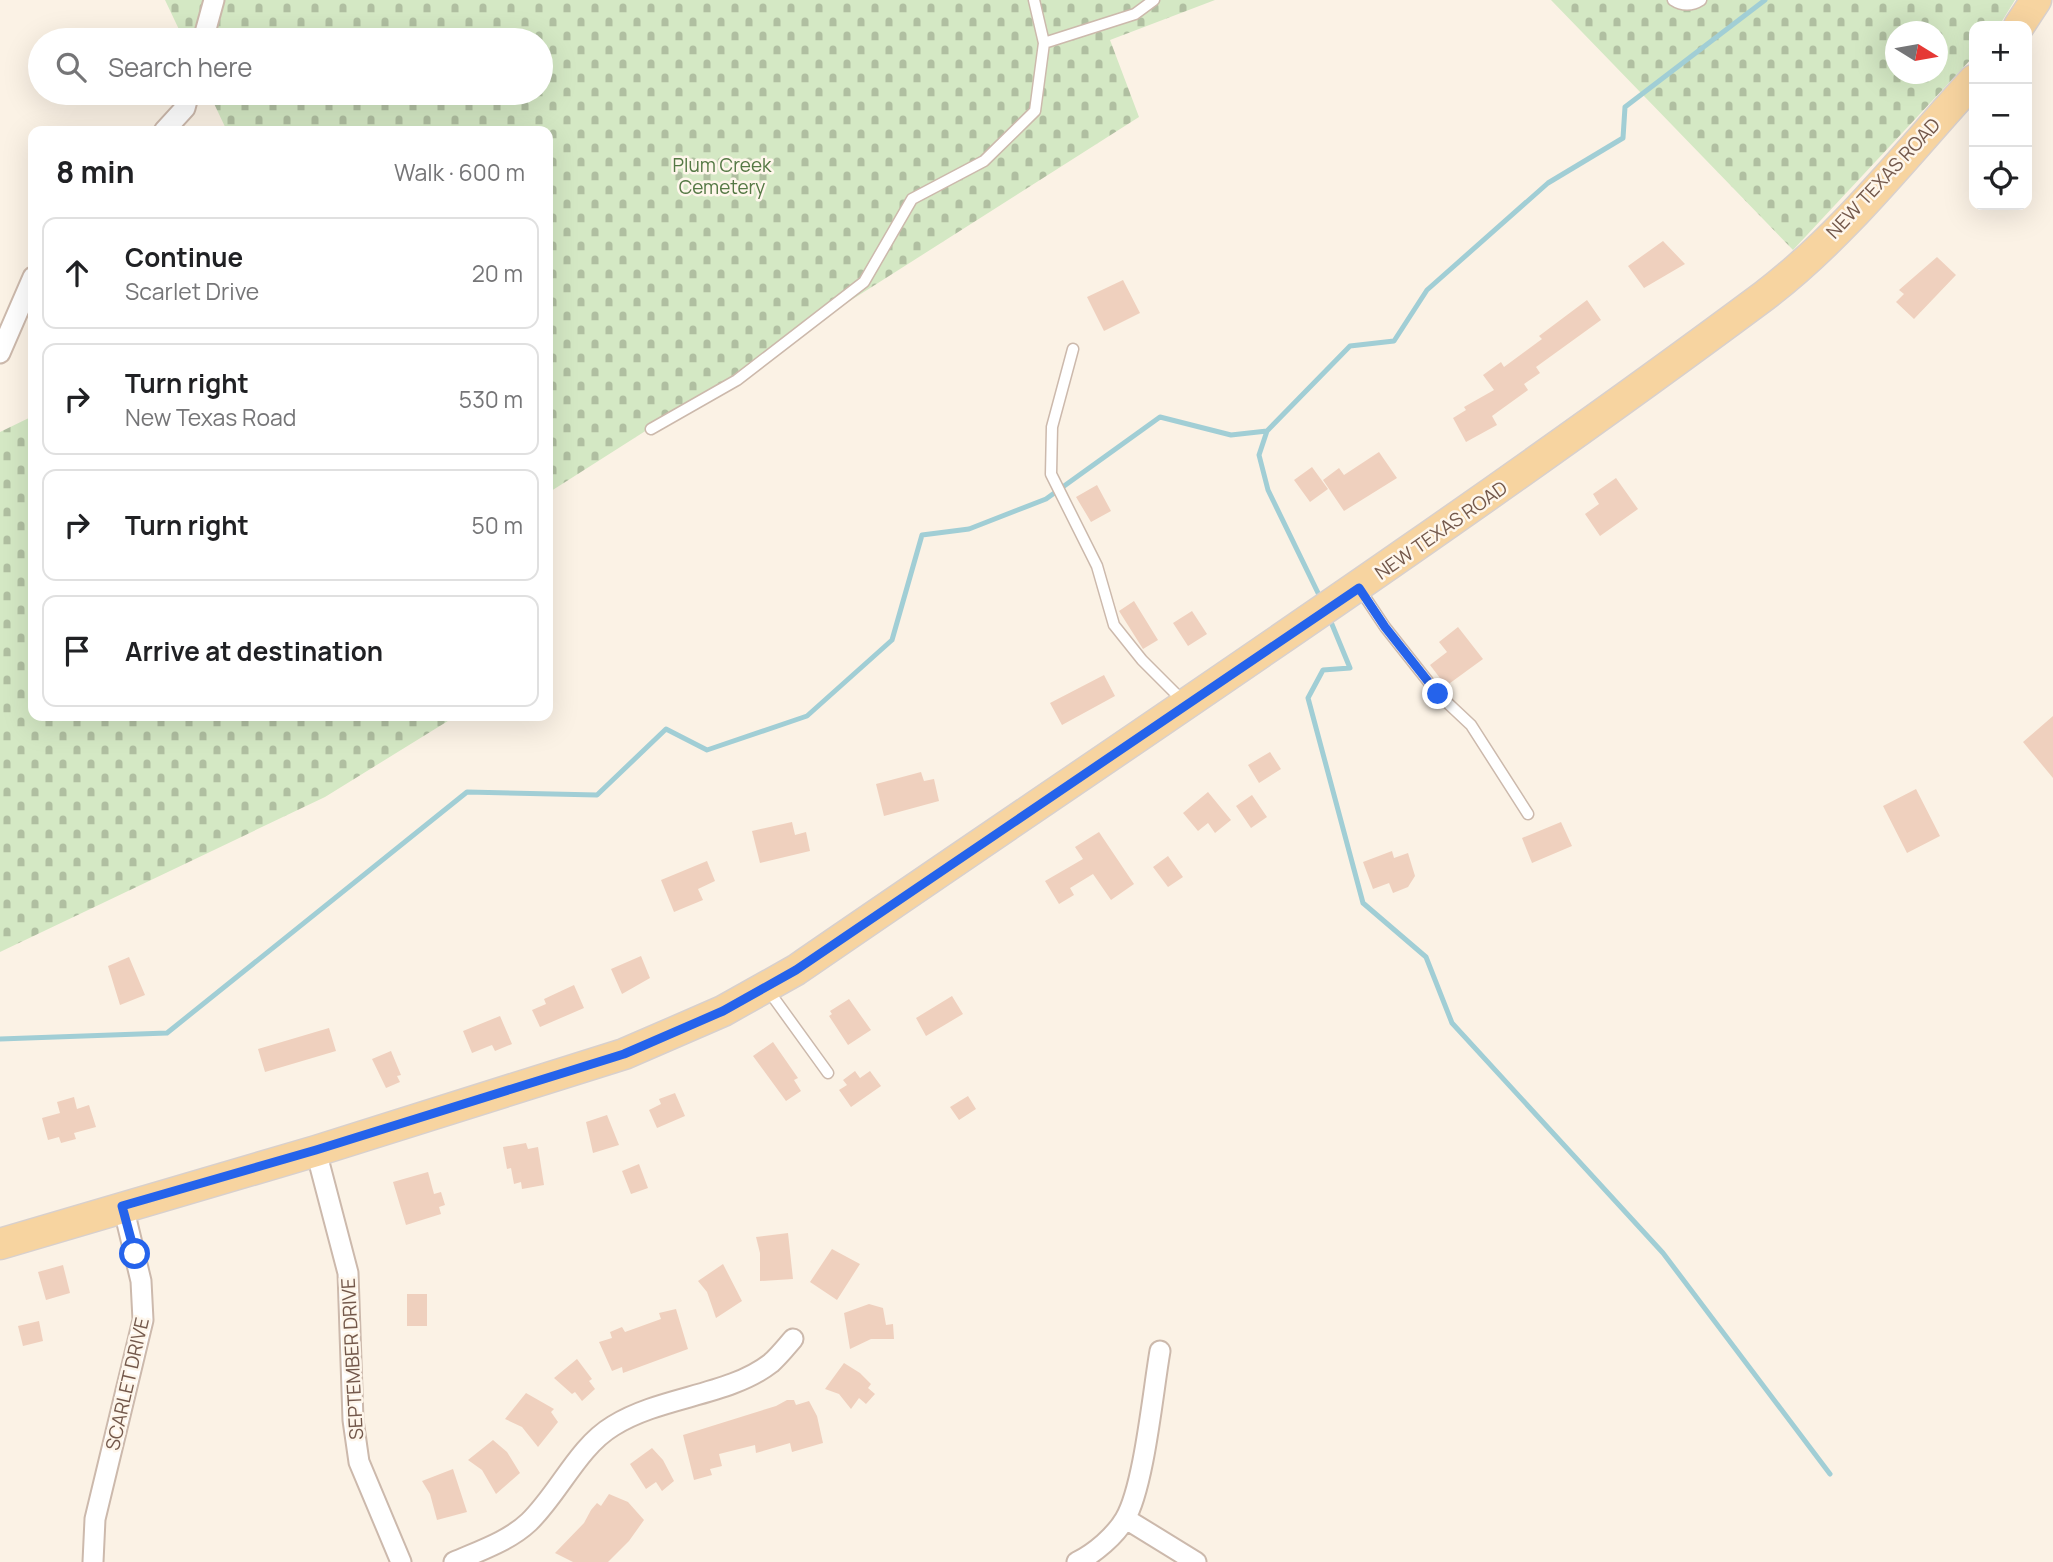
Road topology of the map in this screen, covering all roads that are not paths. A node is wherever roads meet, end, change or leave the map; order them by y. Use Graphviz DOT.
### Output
graph roads {
  1 [pos="214,0"];
  2 [pos="1034,0"];
  3 [pos="1154,0"];
  4 [pos="1673,0"];
  5 [pos="1701,0"];
  6 [pos="2036,0"];
  7 [pos="2022,21"];
  8 [pos="206,28"];
  9 [pos="1044,43"];
  10 [pos="1970,84"];
  11 [pos="186,105"];
  12 [pos="169,126"];
  13 [pos="28,289"];
  14 [pos="1073,349"];
  15 [pos="0,353"];
  16 [pos="651,429"];
  17 [pos="1359,588"];
  18 [pos="1187,705"];
  19 [pos="1528,814"];
  20 [pos="766,986"];
  21 [pos="828,1073"];
  22 [pos="316,1150"];
  23 [pos="122,1206"];
  24 [pos="0,1244"];
  25 [pos="793,1339"];
  26 [pos="1160,1351"];
  27 [pos="1126,1519"];
  28 [pos="93,1562"];
  29 [pos="401,1562"];
  30 [pos="454,1562"];
  31 [pos="1077,1562"];
  32 [pos="1196,1562"];
  1 -- 8 [label="street"];
  2 -- 9 [label="lane"];
  3 -- 9 [label="lane"];
  4 -- 5 [label="lane"];
  6 -- 7 [label="main road"];
  9 -- 16 [label="lane"];
  10 -- 17 [label="main road, NEW TEXAS ROAD"];
  11 -- 12 [label="street"];
  13 -- 15 [label="street"];
  14 -- 18 [label="lane"];
  17 -- 18 [label="main road, NEW TEXAS ROAD"];
  17 -- 19 [label="lane"];
  18 -- 20 [label="main road, NEW TEXAS ROAD"];
  20 -- 21 [label="lane"];
  20 -- 22 [label="main road, NEW TEXAS ROAD"];
  22 -- 23 [label="main road, NEW TEXAS ROAD"];
  22 -- 29 [label="street, SEPTEMBER DRIVE"];
  23 -- 24 [label="main road, NEW TEXAS ROAD"];
  23 -- 28 [label="street, SCARLET DRIVE"];
  25 -- 30 [label="street"];
  26 -- 27 [label="street"];
  27 -- 31 [label="street"];
  27 -- 32 [label="street"];
}
